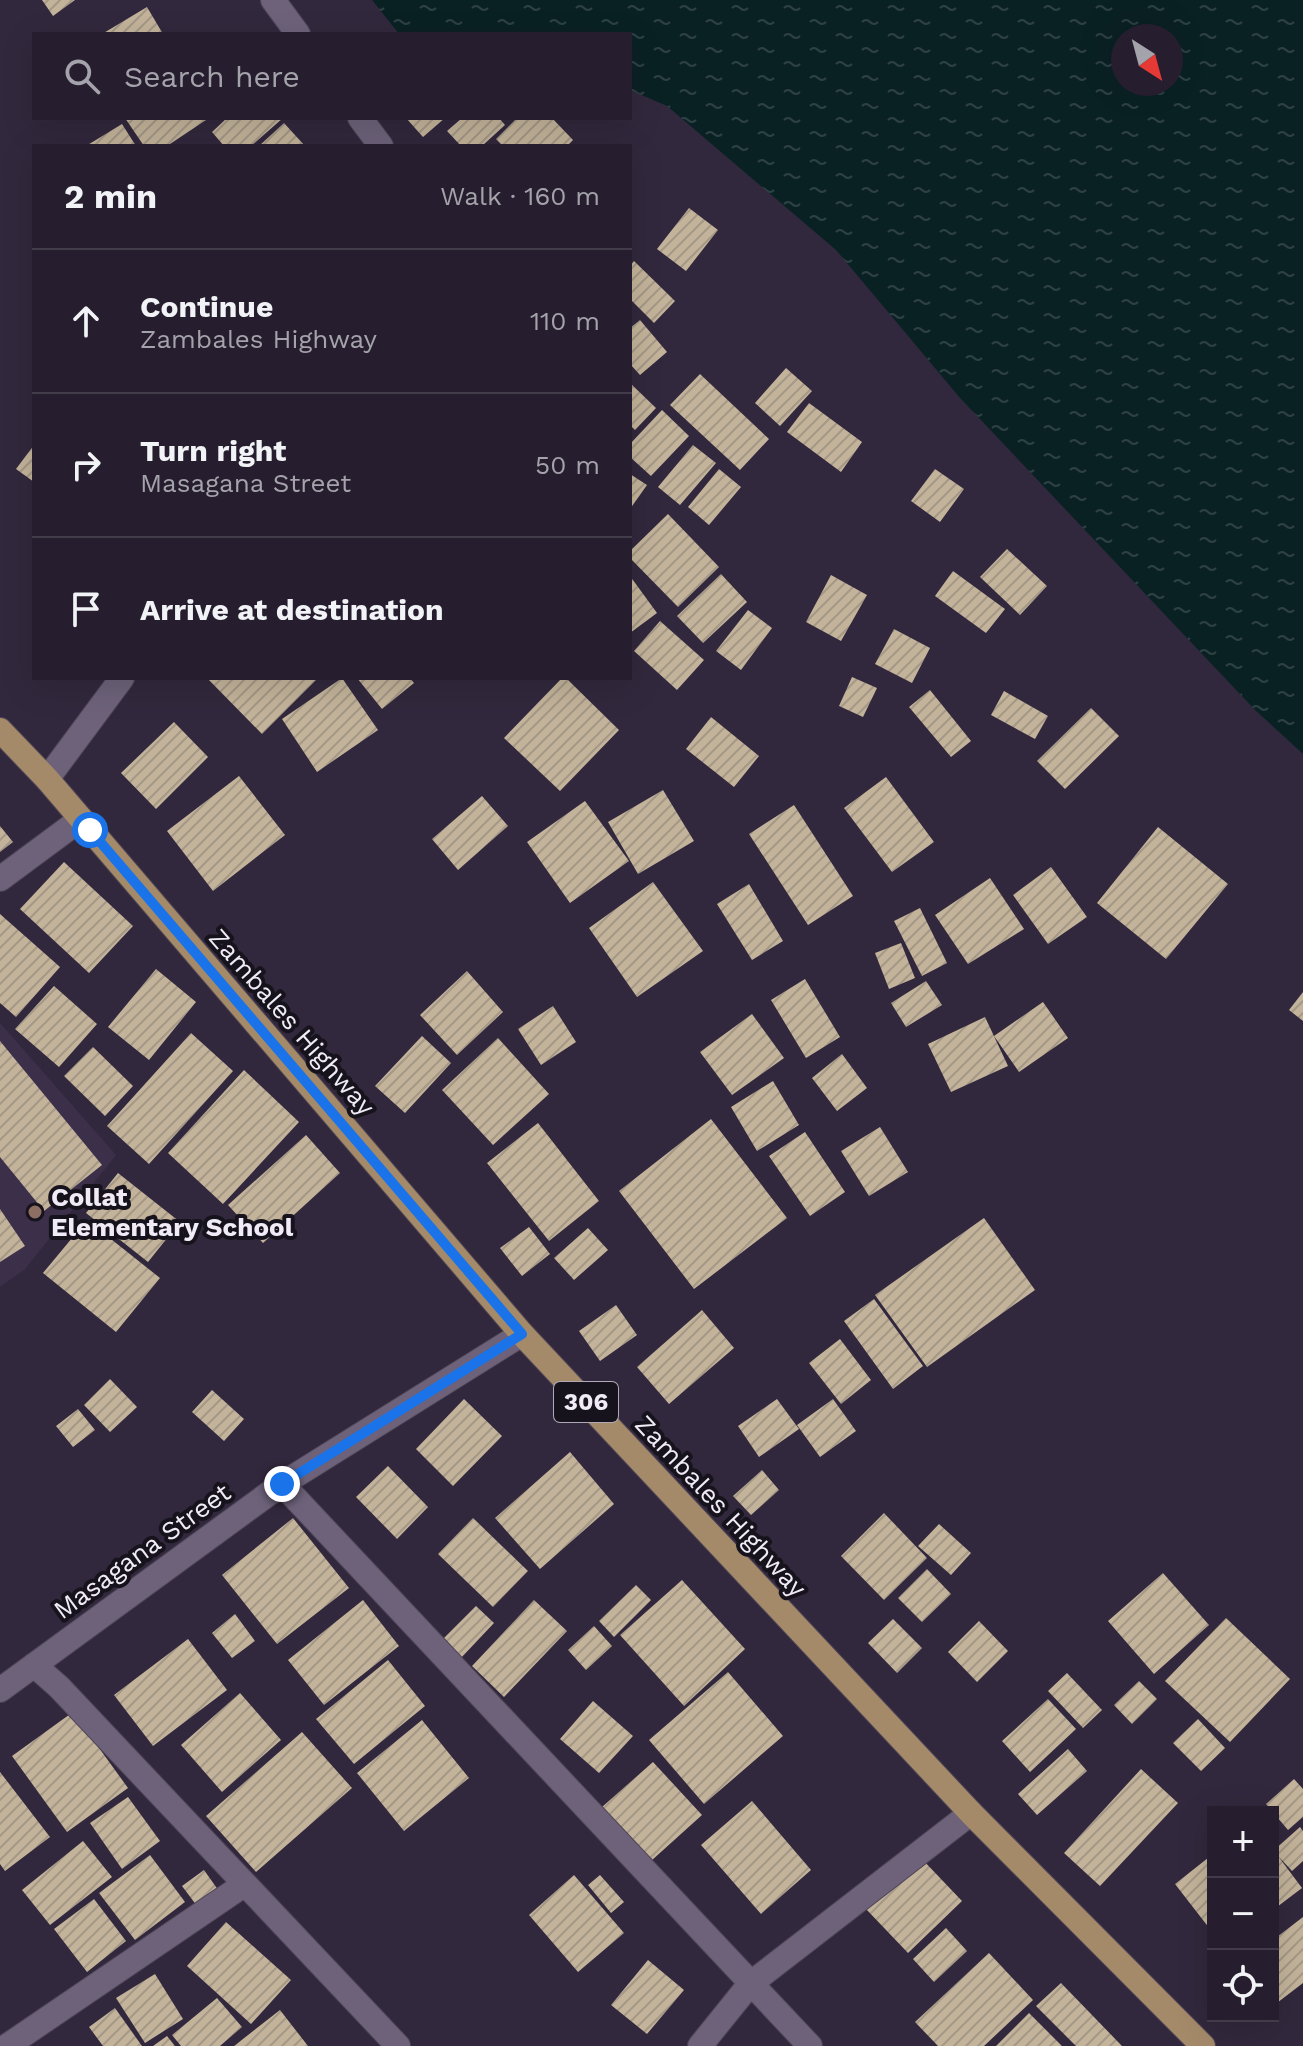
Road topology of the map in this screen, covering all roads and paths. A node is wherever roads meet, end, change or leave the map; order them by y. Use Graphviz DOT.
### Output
graph roads {
  1 [pos="273,0"];
  2 [pos="297,32"];
  3 [pos="362,120"];
  4 [pos="380,144"];
  5 [pos="121,680"];
  6 [pos="0,730"];
  7 [pos="47,779"];
  8 [pos="81,819"];
  9 [pos="0,879"];
  10 [pos="522,1334"];
  11 [pos="282,1484"];
  12 [pos="34,1665"];
  13 [pos="0,1690"];
  14 [pos="971,1813"];
  15 [pos="245,1884"];
  16 [pos="750,1984"];
  17 [pos="7,2046"];
  18 [pos="398,2046"];
  19 [pos="700,2046"];
  20 [pos="810,2046"];
  21 [pos="1203,2046"];
  1 -- 2 [label="street"];
  3 -- 4 [label="street"];
  5 -- 7 [label="street"];
  6 -- 7 [label="main road, Zambales Highway / 306"];
  7 -- 8 [label="main road, Zambales Highway / 306"];
  8 -- 9 [label="street"];
  8 -- 10 [label="main road, Zambales Highway / 306"];
  10 -- 11 [label="street, Masagana Street"];
  10 -- 14 [label="main road, Zambales Highway / 306"];
  11 -- 12 [label="street, Masagana Street"];
  11 -- 16 [label="street"];
  12 -- 13 [label="street, Masagana Street"];
  12 -- 15 [label="street"];
  14 -- 16 [label="street"];
  14 -- 21 [label="main road, Zambales Highway / 306"];
  15 -- 17 [label="street"];
  15 -- 18 [label="street"];
  16 -- 19 [label="street"];
  16 -- 20 [label="street"];
}
